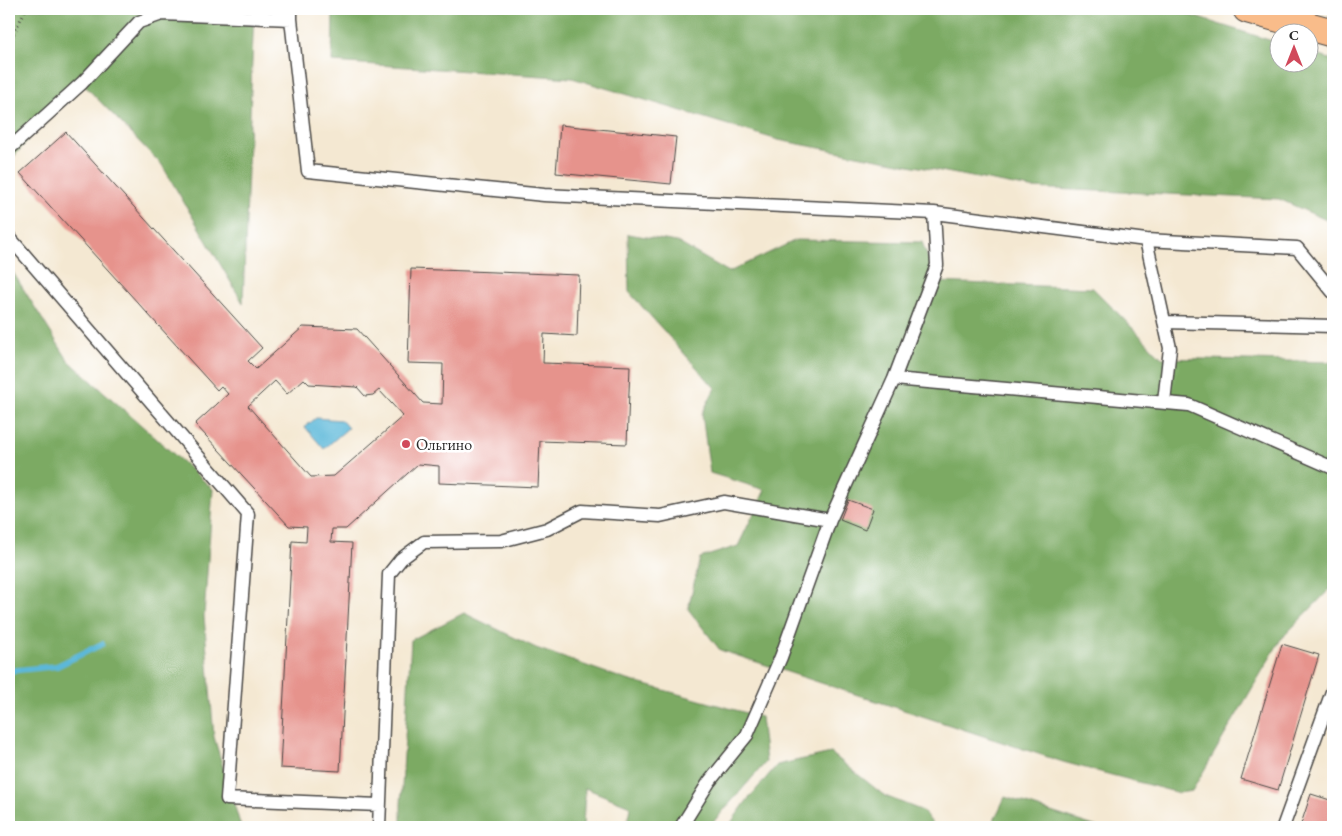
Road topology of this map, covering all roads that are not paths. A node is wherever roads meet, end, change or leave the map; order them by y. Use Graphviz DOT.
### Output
graph roads {
  1 [pos="1247,9"];
  2 [pos="291,14"];
  3 [pos="1333,33"];
  4 [pos="9,149"];
  5 [pos="934,213"];
  6 [pos="9,238"];
  7 [pos="1146,240"];
  8 [pos="1333,292"];
  9 [pos="1164,322"];
  10 [pos="1333,326"];
  11 [pos="894,379"];
  12 [pos="1164,402"];
  13 [pos="1333,468"];
  14 [pos="830,520"];
  15 [pos="1333,689"];
  16 [pos="1330,711"];
  17 [pos="380,805"];
  18 [pos="378,827"];
  19 [pos="681,827"];
  20 [pos="1283,827"];
  1 -- 3 [label="main road"];
  2 -- 4 [label="lane"];
  2 -- 5 [label="lane"];
  5 -- 7 [label="lane"];
  5 -- 11 [label="lane"];
  6 -- 17 [label="lane"];
  7 -- 8 [label="lane"];
  7 -- 9 [label="lane"];
  9 -- 10 [label="lane"];
  9 -- 12 [label="lane"];
  11 -- 12 [label="lane"];
  11 -- 14 [label="lane"];
  12 -- 13 [label="lane"];
  14 -- 17 [label="lane"];
  14 -- 19 [label="lane"];
  15 -- 16 [label="lane"];
  16 -- 20 [label="lane"];
  17 -- 18 [label="lane"];
}
